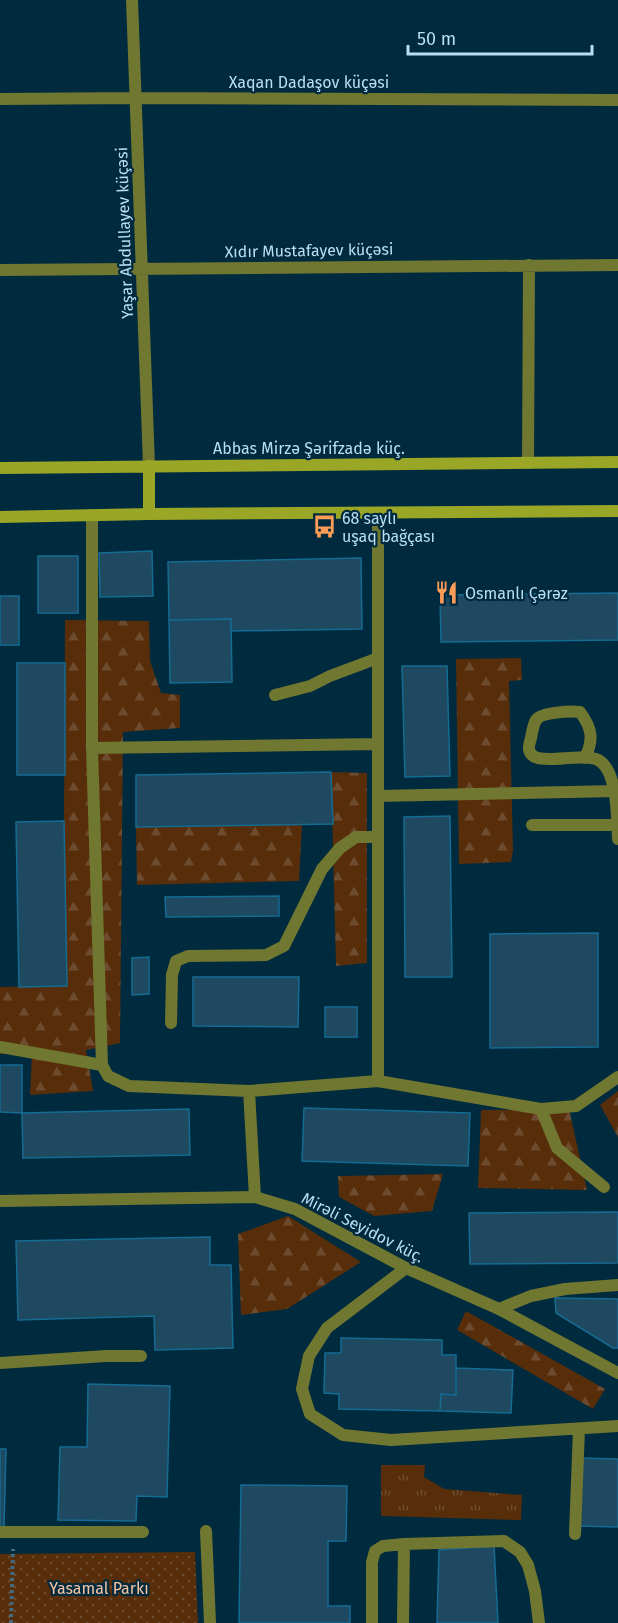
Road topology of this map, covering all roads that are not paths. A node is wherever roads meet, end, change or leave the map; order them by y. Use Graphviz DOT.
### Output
graph roads {
  1 [pos="132,0"];
  2 [pos="136,98"];
  3 [pos="0,99"];
  4 [pos="618,100"];
  5 [pos="529,265"];
  6 [pos="618,265"];
  7 [pos="142,268"];
  8 [pos="0,270"];
  9 [pos="618,462"];
  10 [pos="528,463"];
  11 [pos="148,465"];
  12 [pos="0,468"];
  13 [pos="618,511"];
  14 [pos="378,513"];
  15 [pos="149,514"];
  16 [pos="92,515"];
  17 [pos="0,517"];
  18 [pos="378,658"];
  19 [pos="275,695"];
  20 [pos="378,744"];
  21 [pos="92,748"];
  22 [pos="585,758"];
  23 [pos="616,791"];
  24 [pos="378,796"];
  25 [pos="532,825"];
  26 [pos="617,825"];
  27 [pos="378,837"];
  28 [pos="618,839"];
  29 [pos="171,1023"];
  30 [pos="0,1047"];
  31 [pos="102,1065"];
  32 [pos="618,1077"];
  33 [pos="378,1081"];
  34 [pos="249,1091"];
  35 [pos="541,1109"];
  36 [pos="604,1187"];
  37 [pos="255,1197"];
  38 [pos="0,1201"];
  39 [pos="406,1268"];
  40 [pos="618,1285"];
  41 [pos="499,1310"];
  42 [pos="141,1356"];
  43 [pos="0,1363"];
  44 [pos="618,1373"];
  45 [pos="618,1426"];
  46 [pos="579,1429"];
  47 [pos="206,1531"];
  48 [pos="0,1532"];
  49 [pos="143,1532"];
  50 [pos="575,1534"];
  51 [pos="404,1544"];
  52 [pos="210,1623"];
  53 [pos="372,1623"];
  54 [pos="403,1623"];
  55 [pos="539,1623"];
  1 -- 2 [label="street, Yaşar Abdullayev küçəsi"];
  2 -- 3 [label="street, Xaqan Dadaşov küçəsi"];
  2 -- 4 [label="street, Xaqan Dadaşov küçəsi"];
  2 -- 7 [label="street, Yaşar Abdullayev küçəsi"];
  5 -- 6 [label="street, Xıdır Mustafayev küçəsi"];
  5 -- 7 [label="street, Xıdır Mustafayev küçəsi"];
  5 -- 10 [label="street"];
  7 -- 8 [label="street, Xıdır Mustafayev küçəsi"];
  7 -- 11 [label="street, Yaşar Abdullayev küçəsi"];
  9 -- 10 [label="main road, Abbas Mirzə Şərifzadə küç."];
  10 -- 11 [label="main road, Abbas Mirzə Şərifzadə küç."];
  11 -- 12 [label="main road, Abbas Mirzə Şərifzadə küç."];
  11 -- 15 [label="main road"];
  13 -- 14 [label="main road"];
  14 -- 15 [label="main road"];
  14 -- 18 [label="street"];
  15 -- 16 [label="main road"];
  16 -- 17 [label="main road"];
  16 -- 21 [label="street"];
  18 -- 19 [label="street"];
  18 -- 20 [label="street"];
  20 -- 21 [label="street"];
  20 -- 24 [label="street"];
  21 -- 31 [label="street"];
  22 -- 22 [label="street"];
  22 -- 23 [label="street"];
  23 -- 24 [label="street"];
  23 -- 26 [label="street"];
  24 -- 27 [label="street"];
  25 -- 26 [label="street"];
  26 -- 28 [label="street"];
  27 -- 29 [label="street"];
  27 -- 33 [label="street"];
  30 -- 31 [label="street"];
  31 -- 34 [label="street"];
  32 -- 35 [label="street"];
  33 -- 34 [label="street"];
  33 -- 35 [label="street"];
  34 -- 37 [label="street"];
  35 -- 36 [label="street"];
  37 -- 38 [label="street, Mirəli Seyidov küç."];
  37 -- 39 [label="street, Mirəli Seyidov küç."];
  39 -- 41 [label="street, Mirəli Seyidov küç."];
  39 -- 46 [label="street"];
  40 -- 41 [label="street"];
  41 -- 44 [label="street, Mirəli Seyidov küç."];
  42 -- 43 [label="street"];
  45 -- 46 [label="street"];
  46 -- 50 [label="street"];
  47 -- 52 [label="street"];
  48 -- 49 [label="street"];
  51 -- 53 [label="street"];
  51 -- 54 [label="street"];
  51 -- 55 [label="street"];
}
